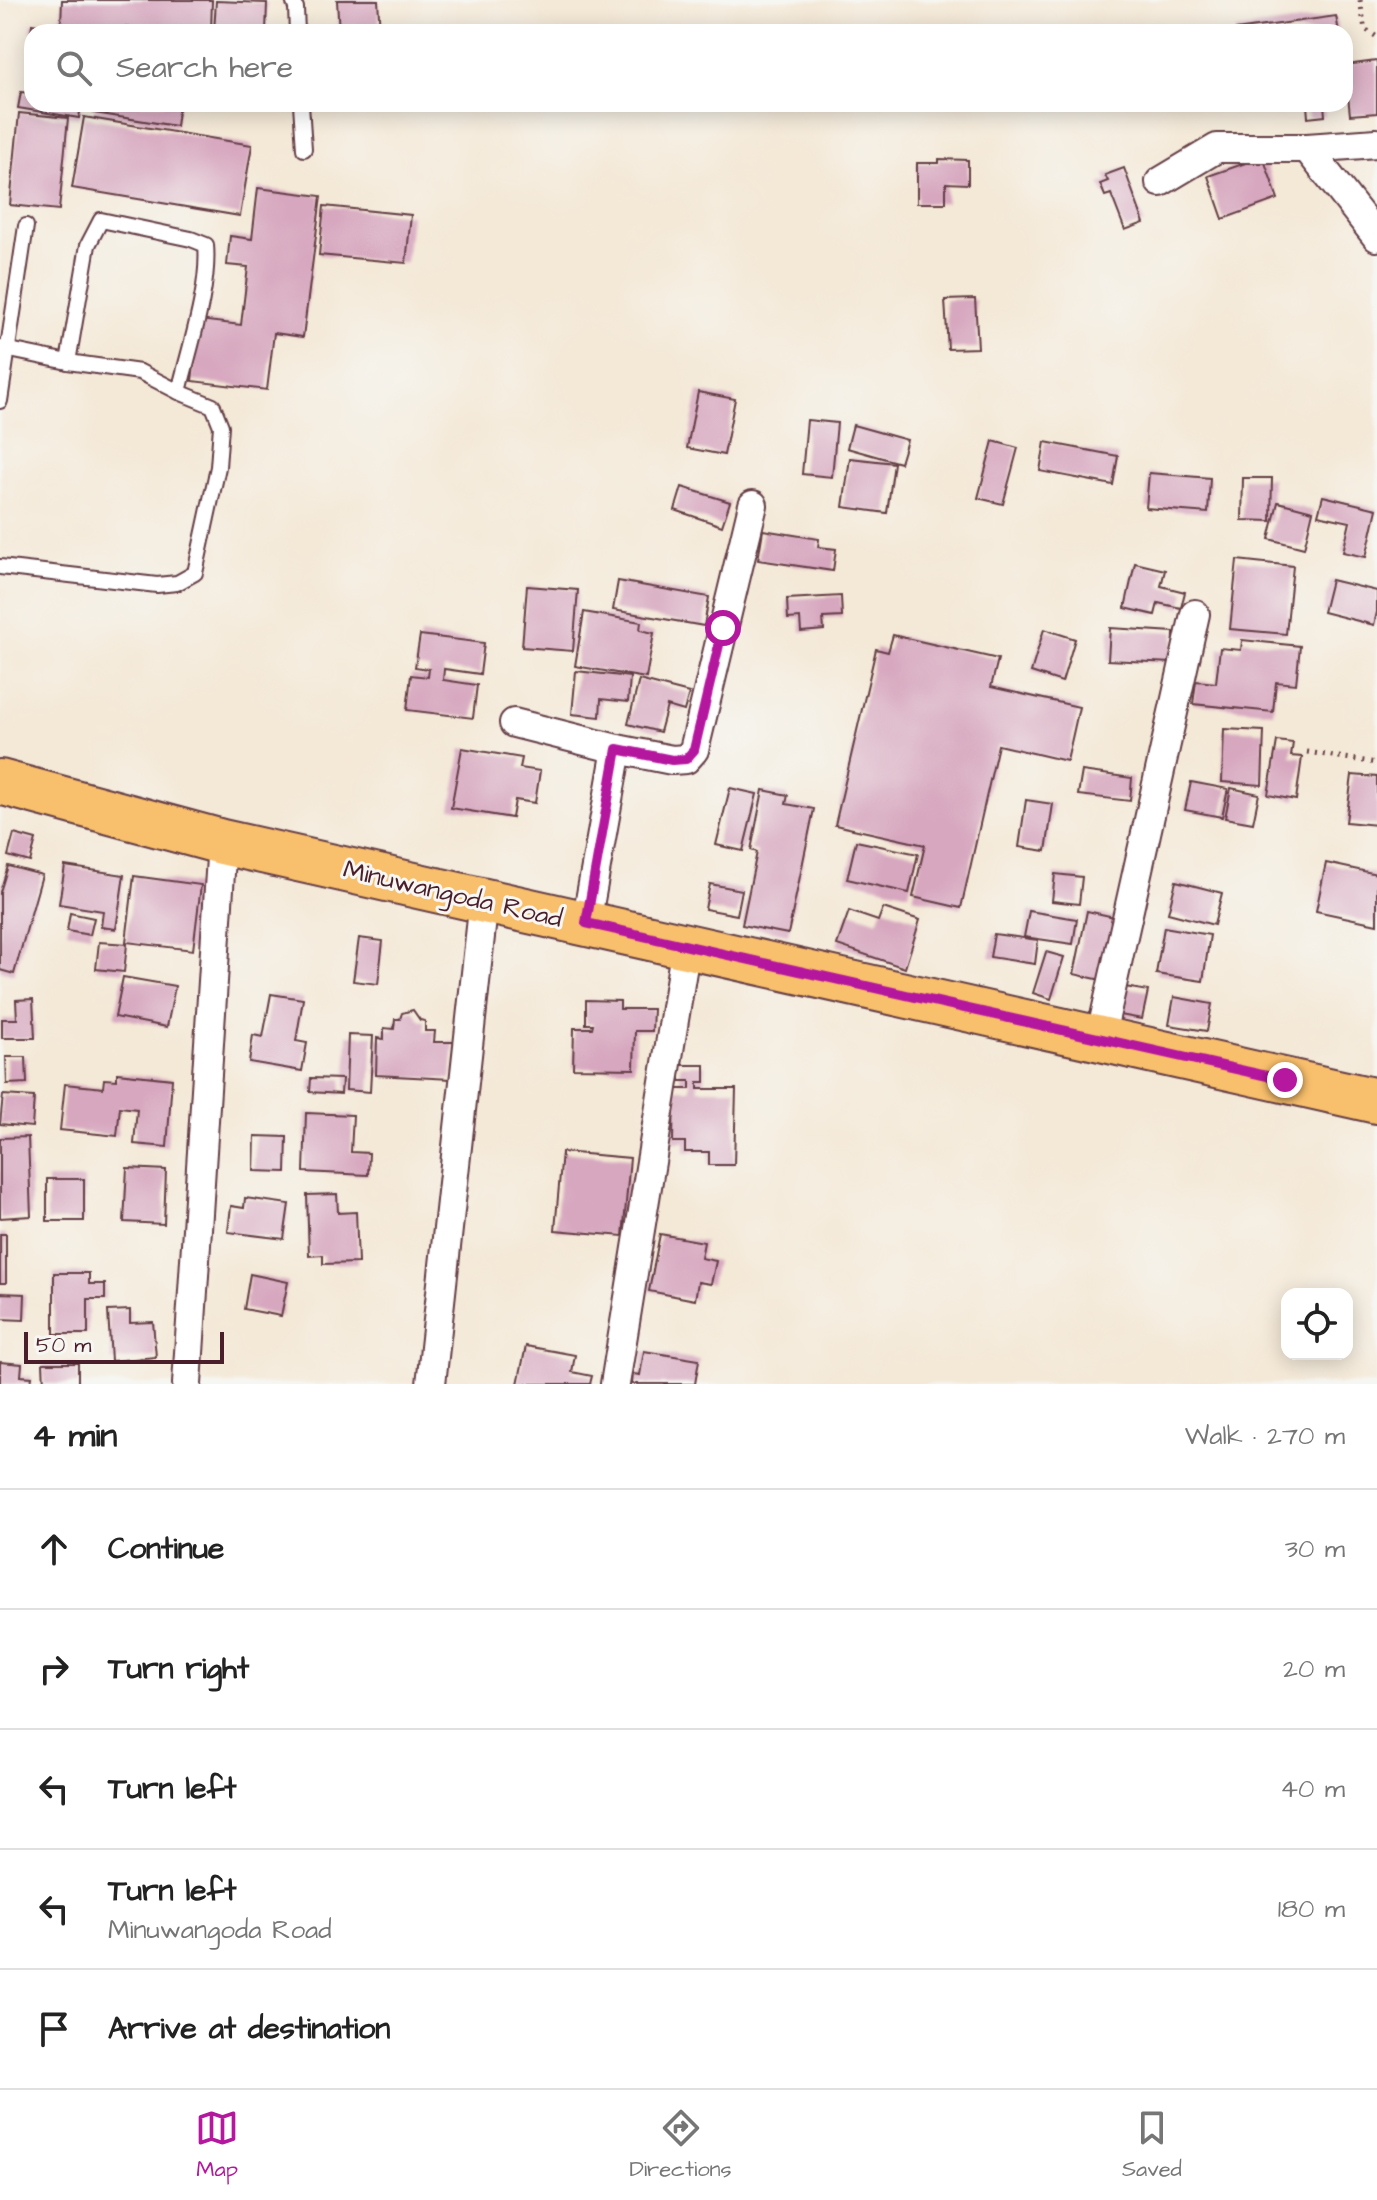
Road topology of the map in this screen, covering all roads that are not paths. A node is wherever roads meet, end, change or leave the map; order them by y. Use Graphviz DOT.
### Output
graph roads {
  1 [pos="293,0"];
  2 [pos="297,24"];
  3 [pos="302,112"];
  4 [pos="1377,143"];
  5 [pos="1307,148"];
  6 [pos="304,149"];
  7 [pos="1160,182"];
  8 [pos="26,226"];
  9 [pos="1377,237"];
  10 [pos="4,349"];
  11 [pos="68,362"];
  12 [pos="179,392"];
  13 [pos="0,401"];
  14 [pos="753,505"];
  15 [pos="0,567"];
  16 [pos="1195,614"];
  17 [pos="514,723"];
  18 [pos="617,749"];
  19 [pos="0,782"];
  20 [pos="222,842"];
  21 [pos="484,900"];
  22 [pos="586,923"];
  23 [pos="686,946"];
  24 [pos="1100,1039"];
  25 [pos="1377,1101"];
  26 [pos="187,1384"];
  27 [pos="431,1384"];
  28 [pos="615,1384"];
  1 -- 2 [label="lane"];
  3 -- 6 [label="lane"];
  4 -- 5 [label="street"];
  5 -- 7 [label="street"];
  5 -- 9 [label="street"];
  8 -- 10 [label="lane"];
  10 -- 11 [label="lane"];
  10 -- 13 [label="lane"];
  11 -- 12 [label="lane"];
  11 -- 12 [label="lane"];
  12 -- 15 [label="lane"];
  14 -- 18 [label="street"];
  16 -- 24 [label="street"];
  17 -- 18 [label="street"];
  18 -- 22 [label="street"];
  19 -- 20 [label="main road, Minuwangoda Road"];
  20 -- 21 [label="main road, Minuwangoda Road"];
  20 -- 26 [label="street"];
  21 -- 22 [label="main road, Minuwangoda Road"];
  21 -- 27 [label="street"];
  22 -- 23 [label="main road, Minuwangoda Road"];
  23 -- 24 [label="main road, Minuwangoda Road"];
  23 -- 28 [label="street"];
  24 -- 25 [label="main road, Minuwangoda Road"];
}
